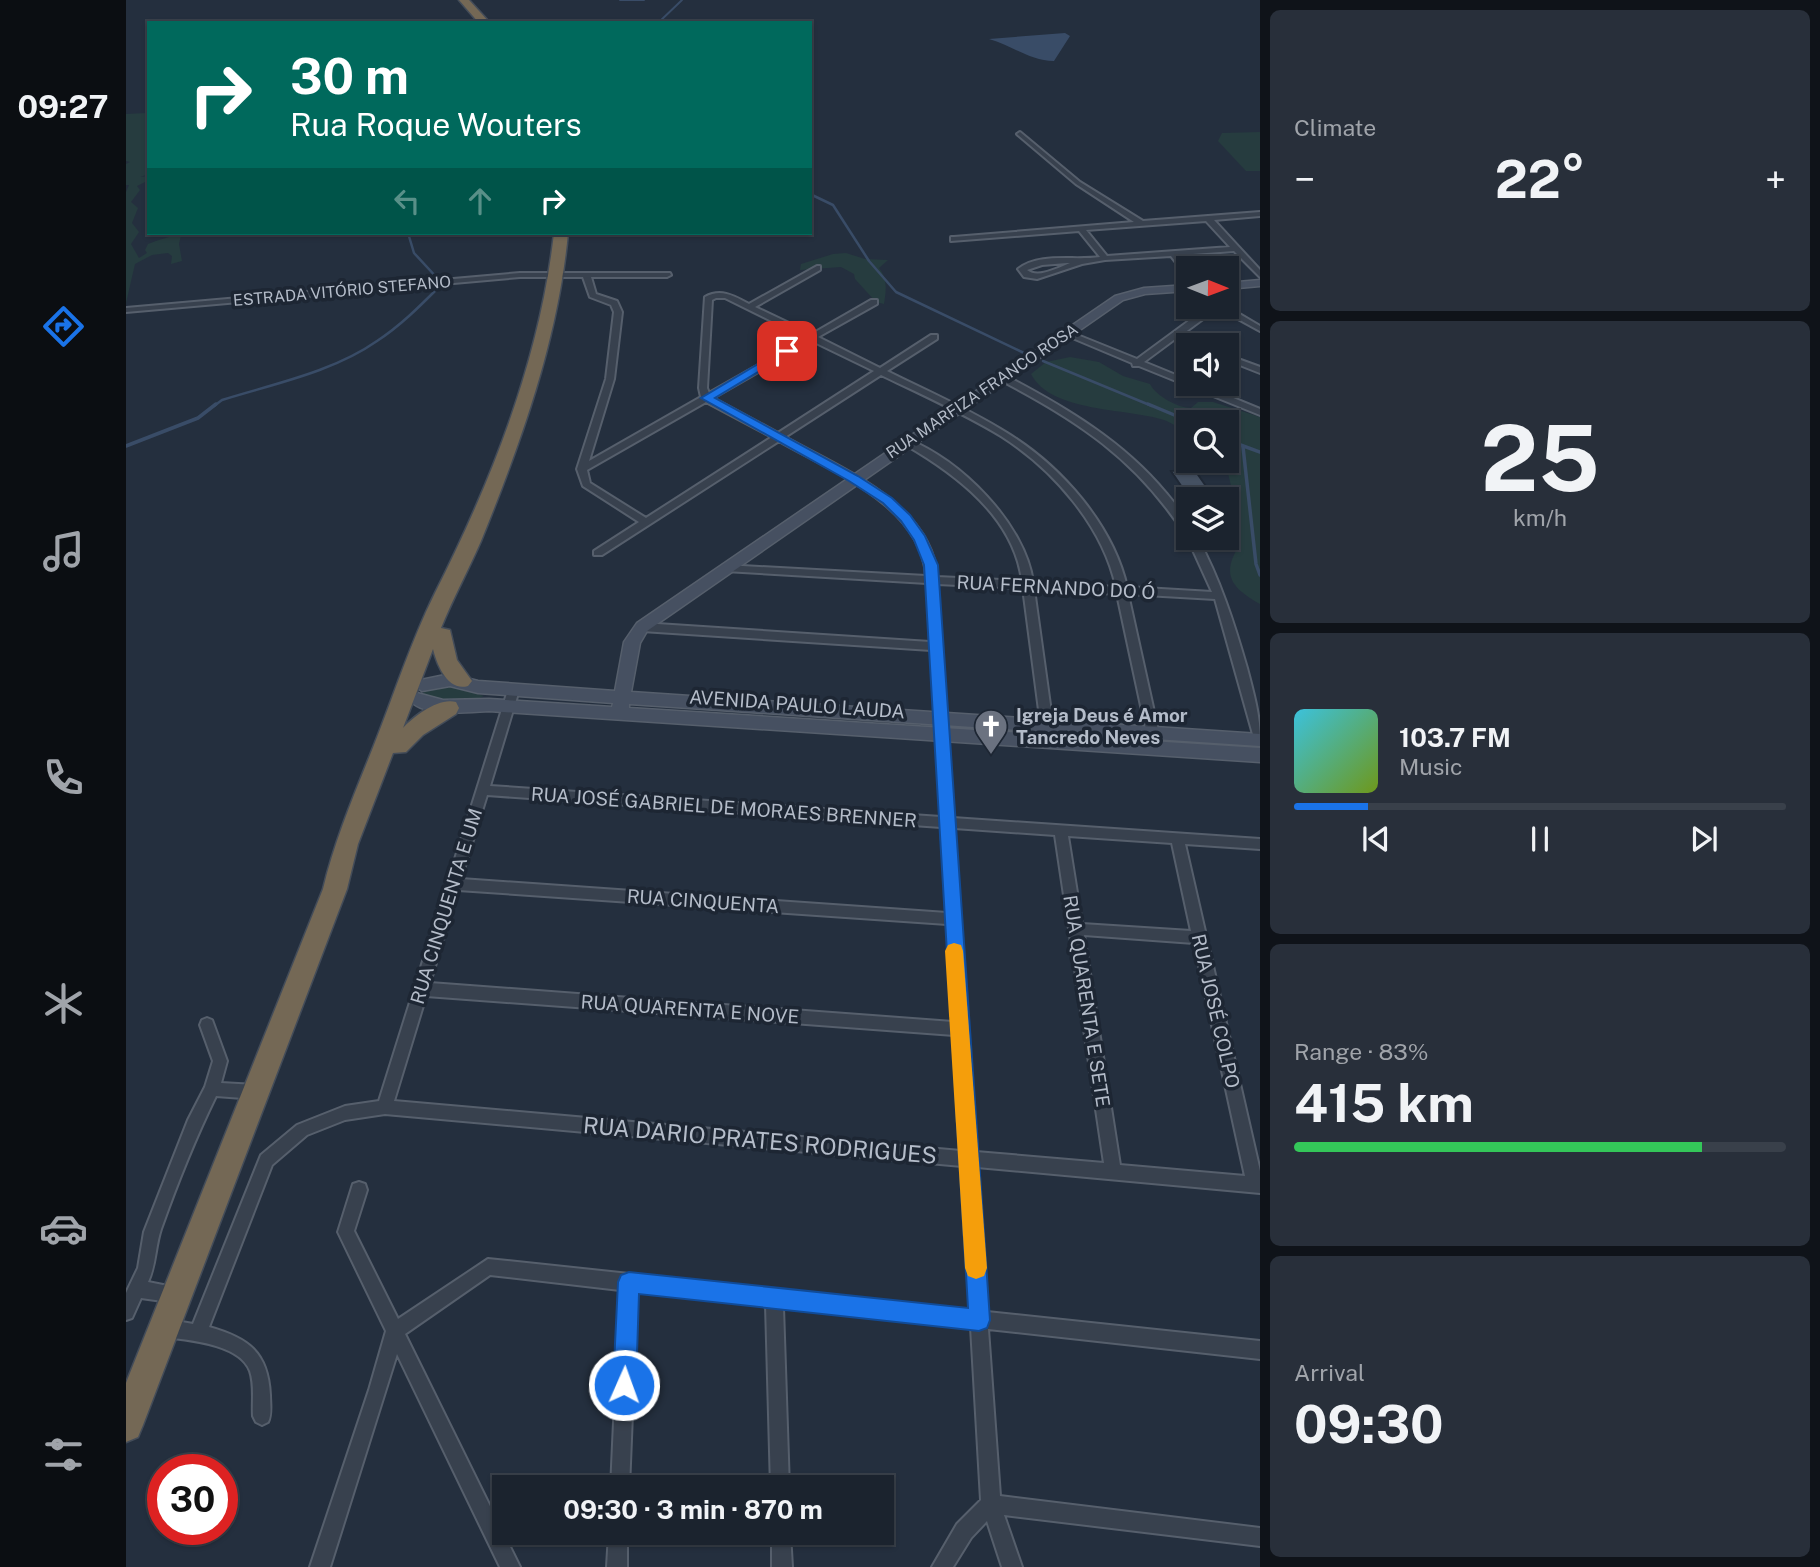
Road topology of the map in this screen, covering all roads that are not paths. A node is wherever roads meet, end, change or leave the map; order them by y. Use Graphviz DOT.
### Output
graph roads {
  1 [pos="464,0"];
  2 [pos="483,21"];
  3 [pos="1020,134"];
  4 [pos="1260,214"];
  5 [pos="1207,217"];
  6 [pos="1140,223"];
  7 [pos="1081,229"];
  8 [pos="561,235"];
  9 [pos="954,239"];
  10 [pos="1236,249"];
  11 [pos="1173,253"];
  12 [pos="1176,257"];
  13 [pos="1105,258"];
  14 [pos="1081,262"];
  15 [pos="817,268"];
  16 [pos="557,274"];
  17 [pos="586,274"];
  18 [pos="667,275"];
  19 [pos="1260,275"];
  20 [pos="1260,283"];
  21 [pos="1239,285"];
  22 [pos="1176,289"];
  23 [pos="874,302"];
  24 [pos="749,307"];
  25 [pos="126,310"];
  26 [pos="1239,317"];
  27 [pos="1199,319"];
  28 [pos="1260,329"];
  29 [pos="1181,333"];
  30 [pos="1067,334"];
  31 [pos="811,337"];
  32 [pos="934,337"];
  33 [pos="1176,337"];
  34 [pos="1239,362"];
  35 [pos="1136,364"];
  36 [pos="1260,370"];
  37 [pos="881,371"];
  38 [pos="1003,378"];
  39 [pos="706,398"];
  40 [pos="958,409"];
  41 [pos="1260,412"];
  42 [pos="778,437"];
  43 [pos="907,442"];
  44 [pos="582,469"];
  45 [pos="854,478"];
  46 [pos="1176,515"];
  47 [pos="646,522"];
  48 [pos="1199,550"];
  49 [pos="598,553"];
  50 [pos="725,568"];
  51 [pos="460,569"];
  52 [pos="932,580"];
  53 [pos="1028,586"];
  54 [pos="1122,592"];
  55 [pos="1219,596"];
  56 [pos="642,627"];
  57 [pos="443,635"];
  58 [pos="936,646"];
  59 [pos="461,681"];
  60 [pos="415,691"];
  61 [pos="510,698"];
  62 [pos="621,705"];
  63 [pos="448,708"];
  64 [pos="940,726"];
  65 [pos="1048,734"];
  66 [pos="1260,739"];
  67 [pos="1154,741"];
  68 [pos="398,746"];
  69 [pos="1260,755"];
  70 [pos="482,790"];
  71 [pos="946,822"];
  72 [pos="1061,830"];
  73 [pos="1177,838"];
  74 [pos="1260,844"];
  75 [pos="453,884"];
  76 [pos="335,889"];
  77 [pos="953,919"];
  78 [pos="1076,929"];
  79 [pos="1199,937"];
  80 [pos="421,989"];
  81 [pos="207,1025"];
  82 [pos="959,1029"];
  83 [pos="212,1089"];
  84 [pos="256,1093"];
  85 [pos="385,1107"];
  86 [pos="967,1159"];
  87 [pos="1113,1172"];
  88 [pos="1257,1184"];
  89 [pos="359,1190"];
  90 [pos="629,1282"];
  91 [pos="139,1289"];
  92 [pos="177,1295"];
  93 [pos="774,1298"];
  94 [pos="126,1312"];
  95 [pos="979,1320"];
  96 [pos="164,1328"];
  97 [pos="394,1332"];
  98 [pos="198,1333"];
  99 [pos="1260,1350"];
  100 [pos="262,1416"];
  101 [pos="126,1425"];
  102 [pos="621,1475"];
  103 [pos="780,1475"];
  104 [pos="991,1504"];
  105 [pos="1260,1537"];
  106 [pos="618,1545"];
  107 [pos="781,1545"];
  108 [pos="320,1567"];
  109 [pos="510,1567"];
  110 [pos="617,1567"];
  111 [pos="782,1567"];
  112 [pos="942,1567"];
  113 [pos="1012,1567"];
  1 -- 2 [label="highway"];
  3 -- 6 [label="street"];
  4 -- 5 [label="street"];
  5 -- 6 [label="street"];
  5 -- 10 [label="street"];
  6 -- 7 [label="street"];
  7 -- 9 [label="street"];
  7 -- 13 [label="street"];
  8 -- 16 [label="highway"];
  10 -- 11 [label="street"];
  10 -- 19 [label="street"];
  11 -- 12 [label="street"];
  11 -- 13 [label="street"];
  13 -- 14 [label="street"];
  14 -- 14 [label="street"];
  15 -- 24 [label="street"];
  16 -- 17 [label="street, ESTRADA VITÓRIO STEFANO"];
  16 -- 25 [label="street, ESTRADA VITÓRIO STEFANO"];
  16 -- 51 [label="highway"];
  17 -- 18 [label="street, ESTRADA VITÓRIO STEFANO"];
  17 -- 44 [label="street"];
  20 -- 21 [label="street"];
  22 -- 30 [label="street, RUA MARFIZA FRANCO ROSA"];
  23 -- 31 [label="street"];
  24 -- 31 [label="street"];
  24 -- 39 [label="street"];
  26 -- 28 [label="street"];
  27 -- 29 [label="street"];
  30 -- 35 [label="street"];
  30 -- 38 [label="street, RUA MARFIZA FRANCO ROSA"];
  31 -- 37 [label="street"];
  31 -- 39 [label="street"];
  32 -- 37 [label="street"];
  33 -- 35 [label="street"];
  34 -- 36 [label="street"];
  35 -- 41 [label="street"];
  37 -- 40 [label="street"];
  37 -- 42 [label="street"];
  38 -- 40 [label="street, RUA MARFIZA FRANCO ROSA"];
  38 -- 46 [label="street"];
  39 -- 42 [label="street"];
  39 -- 44 [label="street"];
  40 -- 43 [label="street, RUA MARFIZA FRANCO ROSA"];
  40 -- 54 [label="street"];
  42 -- 45 [label="street"];
  42 -- 47 [label="street"];
  43 -- 45 [label="street, RUA MARFIZA FRANCO ROSA"];
  43 -- 53 [label="street"];
  44 -- 47 [label="street"];
  45 -- 50 [label="street, RUA MARFIZA FRANCO ROSA"];
  45 -- 52 [label="street"];
  47 -- 49 [label="street"];
  48 -- 55 [label="street"];
  50 -- 52 [label="street, RUA FERNANDO DO Ó"];
  50 -- 56 [label="street, RUA MARFIZA FRANCO ROSA"];
  51 -- 57 [label="highway"];
  51 -- 60 [label="highway"];
  52 -- 53 [label="street, RUA FERNANDO DO Ó"];
  52 -- 58 [label="street"];
  53 -- 54 [label="street, RUA FERNANDO DO Ó"];
  53 -- 65 [label="street"];
  54 -- 55 [label="street, RUA FERNANDO DO Ó"];
  54 -- 67 [label="street"];
  55 -- 66 [label="street"];
  56 -- 58 [label="street"];
  56 -- 62 [label="street"];
  57 -- 59 [label="highway"];
  57 -- 60 [label="highway"];
  58 -- 64 [label="street"];
  59 -- 60 [label="street, AVENIDA PAULO LAUDA"];
  59 -- 61 [label="street, AVENIDA PAULO LAUDA"];
  60 -- 63 [label="street, AVENIDA PAULO LAUDA"];
  60 -- 68 [label="highway"];
  60 -- 76 [label="highway"];
  61 -- 62 [label="street, AVENIDA PAULO LAUDA"];
  61 -- 63 [label="street, AVENIDA PAULO LAUDA"];
  61 -- 70 [label="street, RUA CINQUENTA E UM"];
  62 -- 64 [label="street, AVENIDA PAULO LAUDA"];
  63 -- 68 [label="highway"];
  64 -- 65 [label="street, AVENIDA PAULO LAUDA"];
  64 -- 71 [label="street"];
  65 -- 67 [label="street, AVENIDA PAULO LAUDA"];
  66 -- 67 [label="street, AVENIDA PAULO LAUDA"];
  67 -- 69 [label="street, AVENIDA PAULO LAUDA"];
  68 -- 76 [label="highway"];
  70 -- 71 [label="street, RUA JOSÉ GABRIEL DE MORAES BRENNER"];
  70 -- 75 [label="street, RUA CINQUENTA E UM"];
  71 -- 72 [label="street, RUA JOSÉ GABRIEL DE MORAES BRENNER"];
  71 -- 77 [label="street"];
  72 -- 73 [label="street, RUA JOSÉ GABRIEL DE MORAES BRENNER"];
  72 -- 78 [label="street, RUA QUARENTA E SETE"];
  73 -- 74 [label="street, RUA JOSÉ GABRIEL DE MORAES BRENNER"];
  73 -- 79 [label="street, RUA JOSÉ COLPO"];
  75 -- 77 [label="street, RUA CINQUENTA"];
  75 -- 80 [label="street, RUA CINQUENTA E UM"];
  76 -- 84 [label="highway"];
  77 -- 82 [label="street"];
  78 -- 79 [label="street"];
  78 -- 87 [label="street, RUA QUARENTA E SETE"];
  79 -- 88 [label="street, RUA JOSÉ COLPO"];
  80 -- 82 [label="street, RUA QUARENTA E NOVE"];
  80 -- 85 [label="street, RUA CINQUENTA E UM"];
  81 -- 83 [label="street"];
  82 -- 86 [label="street"];
  83 -- 84 [label="street"];
  83 -- 91 [label="street"];
  84 -- 92 [label="highway"];
  85 -- 86 [label="street, RUA DARIO PRATES RODRIGUES"];
  85 -- 98 [label="street"];
  86 -- 87 [label="street, RUA DARIO PRATES RODRIGUES"];
  86 -- 95 [label="street"];
  87 -- 88 [label="street, RUA DARIO PRATES RODRIGUES"];
  89 -- 97 [label="street"];
  90 -- 93 [label="street"];
  90 -- 97 [label="street"];
  90 -- 102 [label="street"];
  91 -- 92 [label="street"];
  91 -- 94 [label="street"];
  92 -- 96 [label="highway"];
  93 -- 95 [label="street"];
  93 -- 103 [label="street"];
  95 -- 99 [label="street"];
  95 -- 104 [label="street"];
  96 -- 98 [label="street"];
  96 -- 101 [label="highway"];
  97 -- 108 [label="street"];
  97 -- 109 [label="street"];
  98 -- 100 [label="street"];
  104 -- 105 [label="street"];
  104 -- 112 [label="street"];
  104 -- 113 [label="street"];
  106 -- 110 [label="street"];
  107 -- 111 [label="street"];
}
